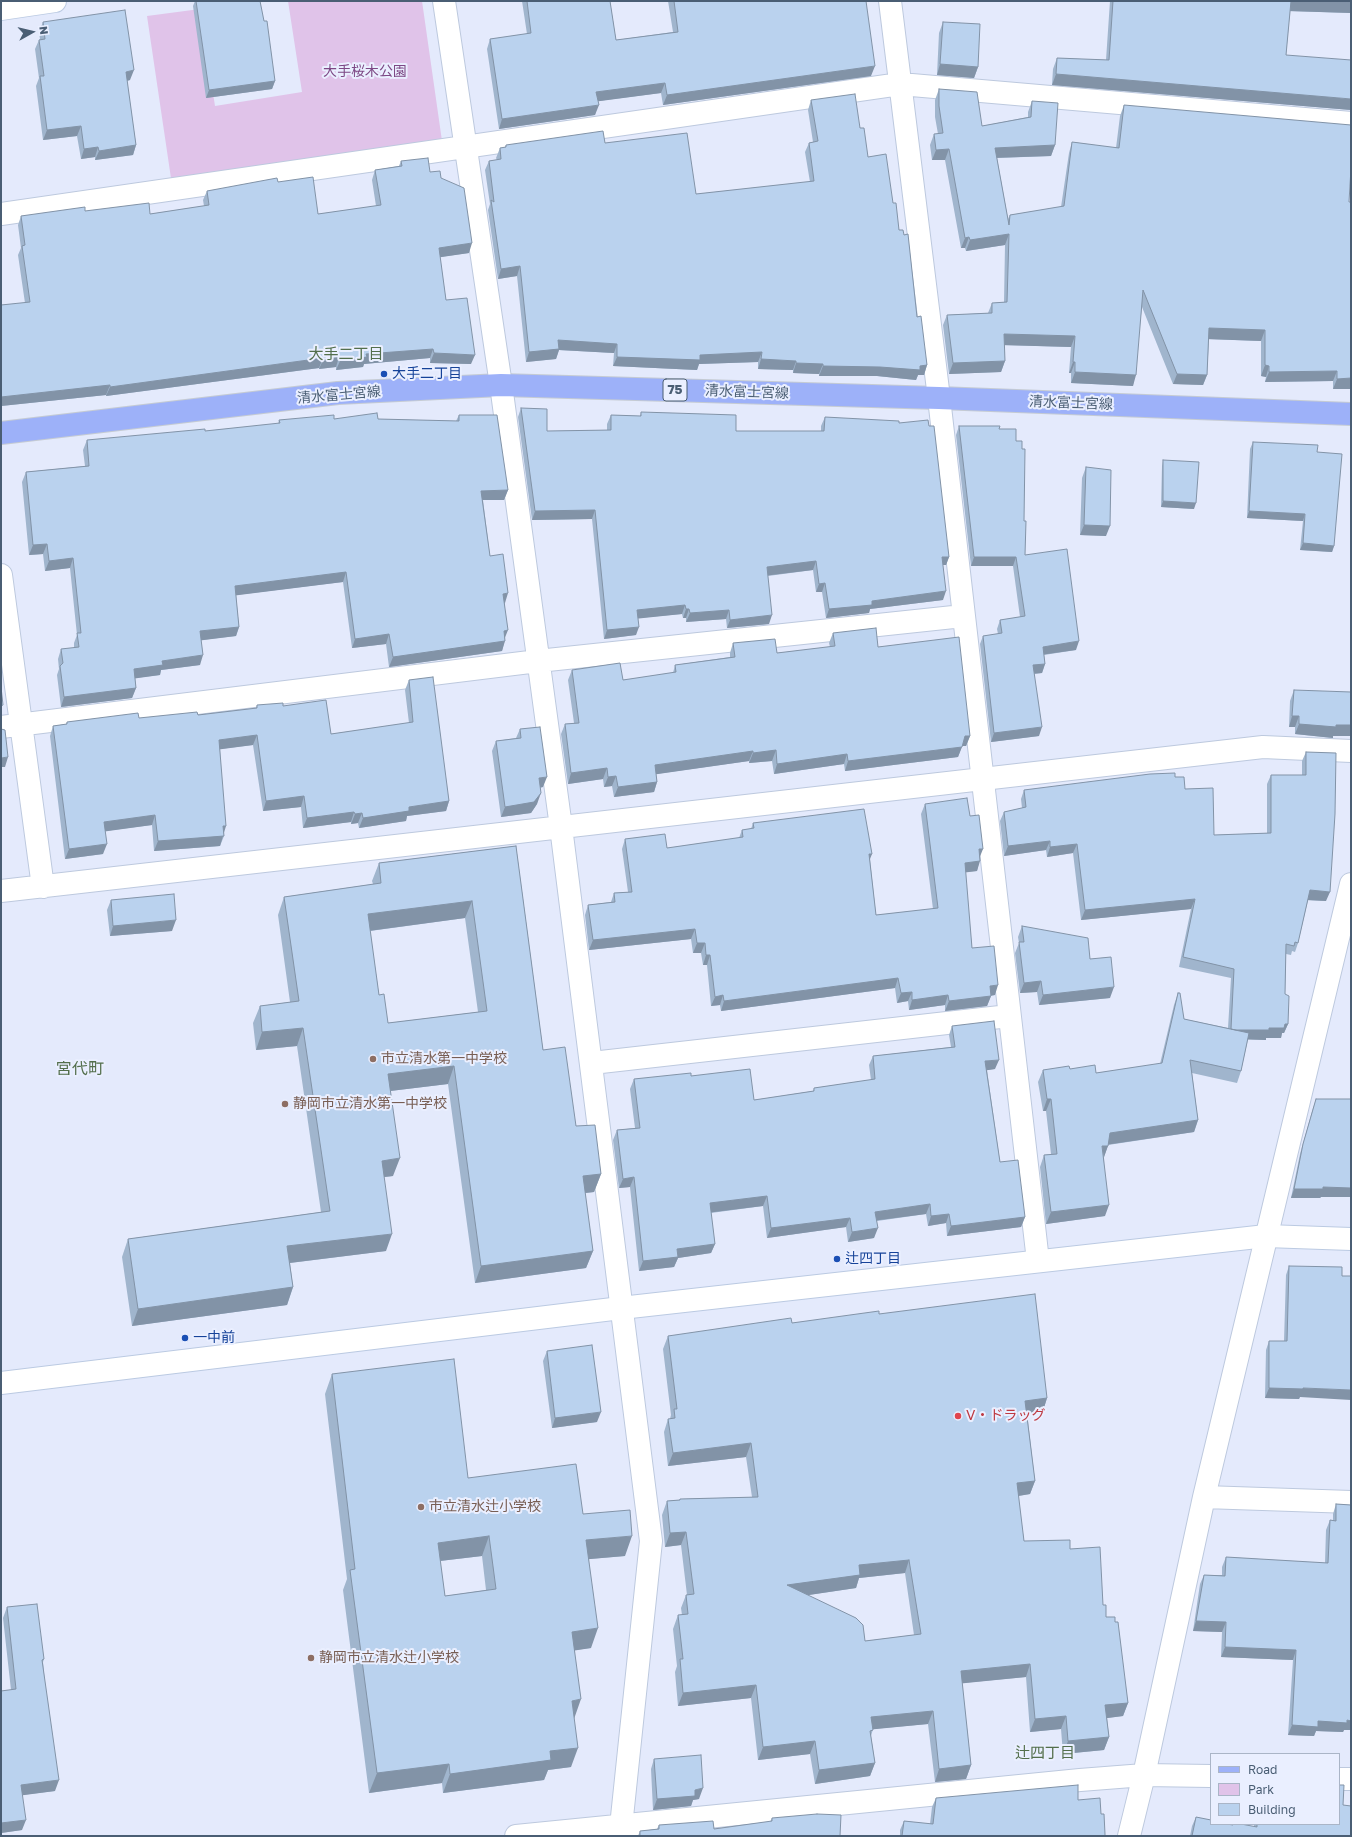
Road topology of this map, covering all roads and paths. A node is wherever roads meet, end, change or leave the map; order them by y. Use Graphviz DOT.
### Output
graph roads {
  1 [pos="55,1"];
  2 [pos="444,1"];
  3 [pos="890,1"];
  4 [pos="1,9"];
  5 [pos="900,84"];
  6 [pos="1351,123"];
  7 [pos="464,146"];
  8 [pos="1,214"];
  9 [pos="501,385"];
  10 [pos="939,398"];
  11 [pos="1351,414"];
  12 [pos="1,434"];
  13 [pos="1,575"];
  14 [pos="963,616"];
  15 [pos="538,661"];
  16 [pos="11,726"];
  17 [pos="1351,751"];
  18 [pos="982,778"];
  19 [pos="561,828"];
  20 [pos="1351,884"];
  21 [pos="43,887"];
  22 [pos="1,891"];
  23 [pos="1009,1016"];
  24 [pos="592,1063"];
  25 [pos="1266,1236"];
  26 [pos="1351,1239"];
  27 [pos="1038,1261"];
  28 [pos="621,1308"];
  29 [pos="1,1384"];
  30 [pos="1204,1496"];
  31 [pos="1351,1502"];
  32 [pos="1144,1775"];
  33 [pos="1210,1776"];
  34 [pos="1340,1779"];
  35 [pos="1351,1779"];
  36 [pos="620,1830"];
  37 [pos="516,1836"];
  38 [pos="1129,1836"];
  1 -- 4 [label="street"];
  2 -- 7 [label="street"];
  3 -- 5 [label="street"];
  5 -- 6 [label="street"];
  5 -- 7 [label="street"];
  5 -- 10 [label="street"];
  7 -- 8 [label="street"];
  7 -- 9 [label="street"];
  9 -- 10 [label="main road, 清水富士宮線 / 75"];
  9 -- 12 [label="main road, 清水富士宮線 / 75"];
  9 -- 15 [label="street"];
  10 -- 11 [label="main road, 清水富士宮線 / 75"];
  10 -- 14 [label="street"];
  13 -- 16 [label="street"];
  14 -- 15 [label="street"];
  14 -- 18 [label="street"];
  15 -- 16 [label="street"];
  15 -- 19 [label="street"];
  16 -- 21 [label="street"];
  17 -- 18 [label="street"];
  18 -- 19 [label="street"];
  18 -- 23 [label="street"];
  19 -- 21 [label="street"];
  19 -- 24 [label="street"];
  20 -- 25 [label="street"];
  21 -- 22 [label="street"];
  23 -- 24 [label="street"];
  23 -- 27 [label="street"];
  24 -- 28 [label="street"];
  25 -- 26 [label="street"];
  25 -- 27 [label="street"];
  25 -- 30 [label="street"];
  27 -- 28 [label="street"];
  28 -- 29 [label="street"];
  28 -- 36 [label="street"];
  30 -- 31 [label="street"];
  30 -- 32 [label="street"];
  32 -- 33 [label="street"];
  32 -- 36 [label="street"];
  32 -- 38 [label="street"];
  34 -- 35 [label="street"];
  36 -- 37 [label="street"];
}
